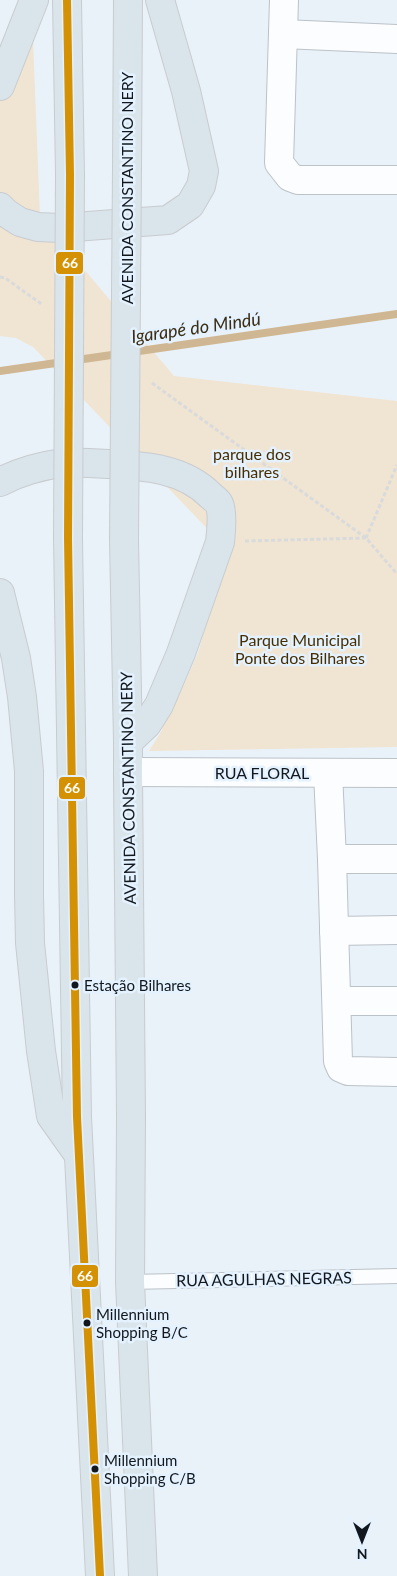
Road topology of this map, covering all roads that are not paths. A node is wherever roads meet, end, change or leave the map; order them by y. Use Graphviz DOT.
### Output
graph roads {
  1 [pos="34,0"];
  2 [pos="67,0"];
  3 [pos="128,0"];
  4 [pos="160,0"];
  5 [pos="284,0"];
  6 [pos="283,34"];
  7 [pos="397,38"];
  8 [pos="0,86"];
  9 [pos="397,180"];
  10 [pos="0,207"];
  11 [pos="0,482"];
  12 [pos="0,593"];
  13 [pos="128,742"];
  14 [pos="128,772"];
  15 [pos="328,773"];
  16 [pos="397,773"];
  17 [pos="332,859"];
  18 [pos="397,859"];
  19 [pos="397,930"];
  20 [pos="334,931"];
  21 [pos="337,1001"];
  22 [pos="397,1001"];
  23 [pos="397,1072"];
  24 [pos="78,1154"];
  25 [pos="397,1276"];
  26 [pos="130,1282"];
  27 [pos="100,1576"];
  28 [pos="143,1576"];
  1 -- 8 [label="highway"];
  2 -- 24 [label="highway, bridge"];
  3 -- 13 [label="highway, AVENIDA CONSTANTINO NERY, bridge"];
  4 -- 10 [label="highway"];
  5 -- 6 [label="street"];
  6 -- 7 [label="street"];
  6 -- 9 [label="street"];
  11 -- 13 [label="highway"];
  12 -- 24 [label="highway"];
  13 -- 14 [label="highway, AVENIDA CONSTANTINO NERY"];
  14 -- 15 [label="street, RUA FLORAL"];
  14 -- 26 [label="highway, AVENIDA CONSTANTINO NERY"];
  15 -- 16 [label="street, RUA FLORAL"];
  15 -- 17 [label="street"];
  17 -- 18 [label="street"];
  17 -- 20 [label="street"];
  19 -- 20 [label="street"];
  20 -- 21 [label="street"];
  21 -- 22 [label="street"];
  21 -- 23 [label="street"];
  24 -- 27 [label="highway"];
  25 -- 26 [label="lane, RUA AGULHAS NEGRAS"];
  26 -- 28 [label="highway, AVENIDA CONSTANTINO NERY"];
}
